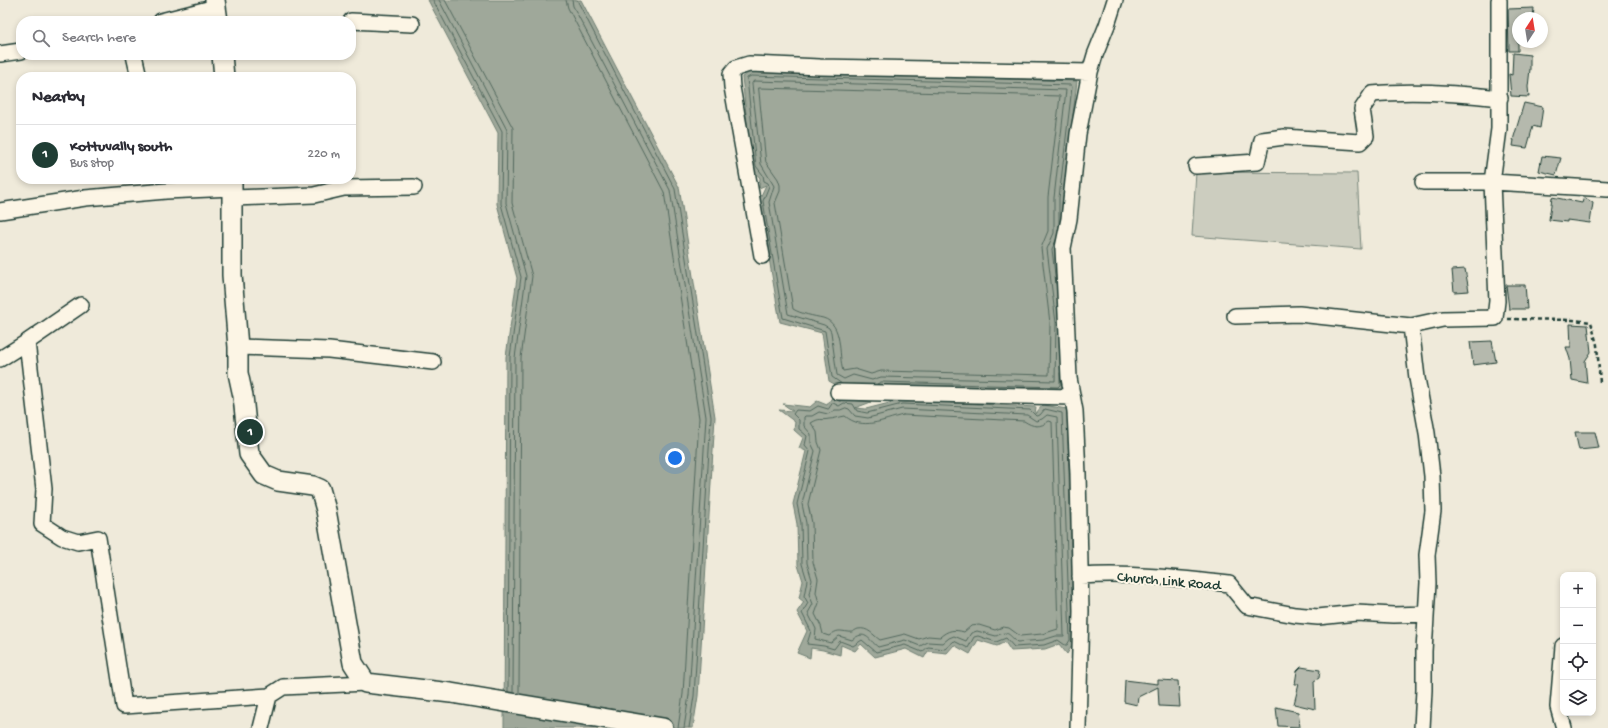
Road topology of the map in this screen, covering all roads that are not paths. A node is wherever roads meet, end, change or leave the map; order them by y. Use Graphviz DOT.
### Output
graph roads {
  1 [pos="1115,0"];
  2 [pos="1499,0"];
  3 [pos="216,9"];
  4 [pos="184,16"];
  5 [pos="356,21"];
  6 [pos="412,24"];
  7 [pos="16,52"];
  8 [pos="0,54"];
  9 [pos="135,60"];
  10 [pos="222,60"];
  11 [pos="138,72"];
  12 [pos="224,72"];
  13 [pos="1090,72"];
  14 [pos="1500,98"];
  15 [pos="1196,166"];
  16 [pos="1423,182"];
  17 [pos="1492,182"];
  18 [pos="165,185"];
  19 [pos="414,187"];
  20 [pos="232,188"];
  21 [pos="1608,189"];
  22 [pos="0,211"];
  23 [pos="762,256"];
  24 [pos="81,305"];
  25 [pos="1234,316"];
  26 [pos="1411,326"];
  27 [pos="27,342"];
  28 [pos="238,346"];
  29 [pos="0,359"];
  30 [pos="433,362"];
  31 [pos="838,392"];
  32 [pos="1072,397"];
  33 [pos="1080,576"];
  34 [pos="1426,614"];
  35 [pos="1560,680"];
  36 [pos="366,683"];
  37 [pos="269,696"];
  38 [pos="261,728"];
  39 [pos="663,728"];
  40 [pos="1078,728"];
  41 [pos="1422,728"];
  42 [pos="1564,728"];
  1 -- 13 [label="street"];
  2 -- 14 [label="street"];
  3 -- 4 [label="street"];
  5 -- 6 [label="street"];
  7 -- 8 [label="street"];
  9 -- 11 [label="street"];
  10 -- 12 [label="main road"];
  13 -- 23 [label="street"];
  13 -- 32 [label="street"];
  14 -- 15 [label="street"];
  14 -- 17 [label="street"];
  16 -- 17 [label="street"];
  17 -- 21 [label="street"];
  17 -- 26 [label="street"];
  18 -- 20 [label="street"];
  18 -- 22 [label="street"];
  19 -- 20 [label="street"];
  20 -- 28 [label="main road"];
  24 -- 27 [label="street"];
  25 -- 26 [label="street"];
  26 -- 34 [label="street"];
  27 -- 29 [label="street"];
  27 -- 37 [label="street"];
  28 -- 30 [label="street"];
  28 -- 36 [label="main road"];
  31 -- 32 [label="street"];
  32 -- 33 [label="street"];
  33 -- 34 [label="street, Church Link Road"];
  33 -- 40 [label="street"];
  34 -- 41 [label="street"];
  35 -- 42 [label="street"];
  36 -- 37 [label="street"];
  36 -- 39 [label="main road"];
  37 -- 38 [label="street"];
}
